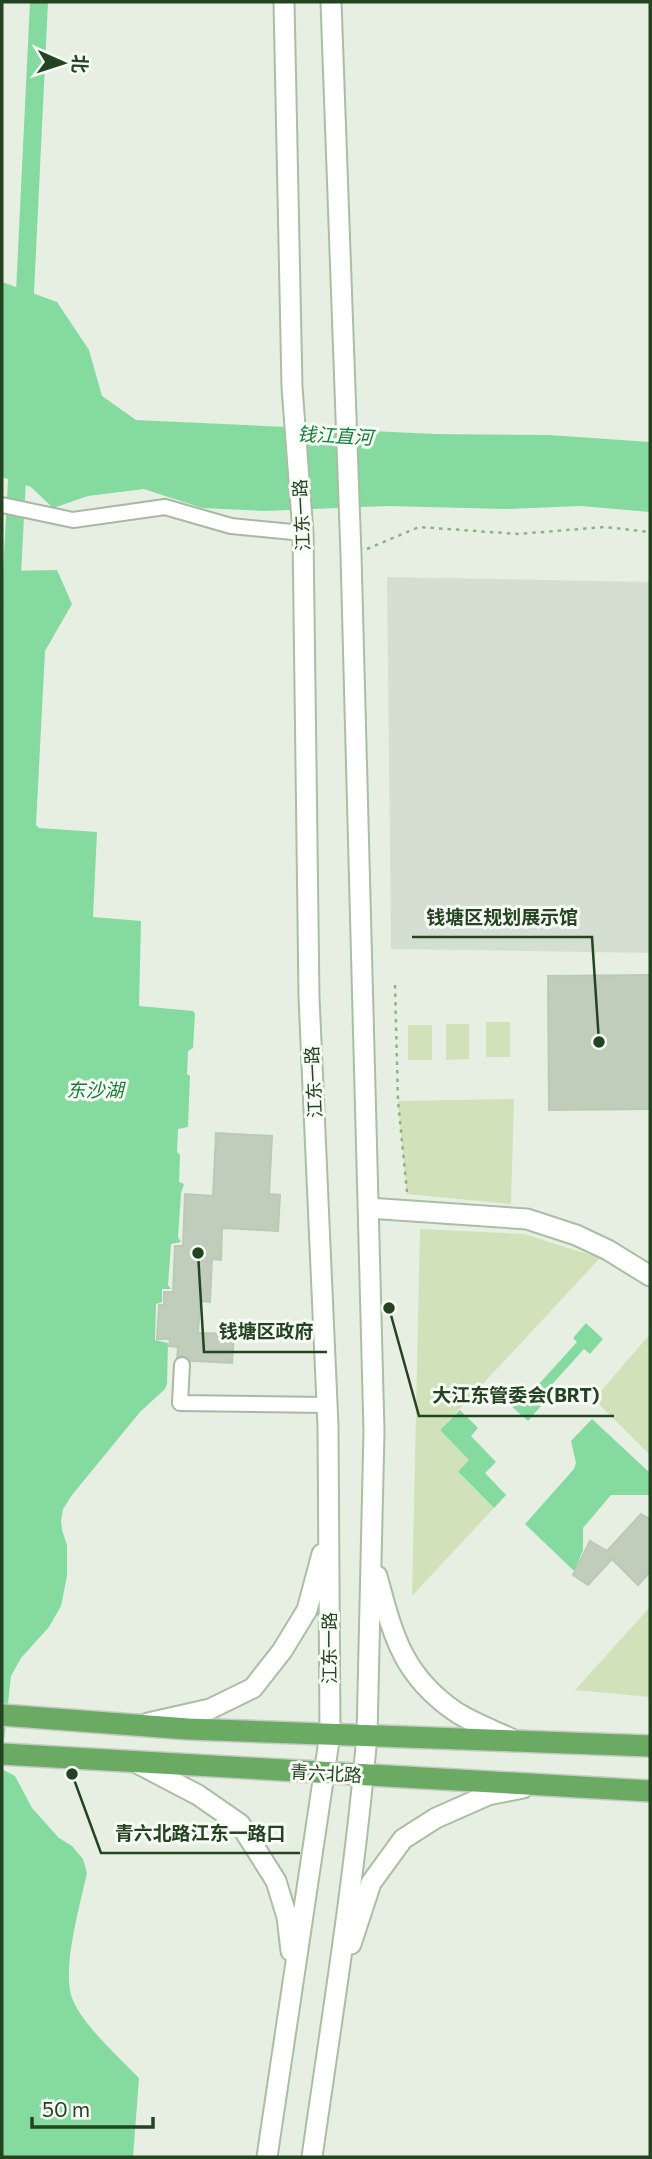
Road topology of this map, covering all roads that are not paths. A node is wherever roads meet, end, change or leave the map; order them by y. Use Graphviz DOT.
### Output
graph roads {
  1 [pos="284,2"];
  2 [pos="331,2"];
  3 [pos="2,505"];
  4 [pos="302,524"];
  5 [pos="368,1208"];
  6 [pos="650,1276"];
  7 [pos="182,1366"];
  8 [pos="327,1405"];
  9 [pos="328,1530"];
  10 [pos="371,1555"];
  11 [pos="8,1715"];
  12 [pos="136,1725"];
  13 [pos="330,1734"];
  14 [pos="367,1735"];
  15 [pos="514,1740"];
  16 [pos="650,1746"];
  17 [pos="6,1755"];
  18 [pos="135,1762"];
  19 [pos="324,1773"];
  20 [pos="364,1776"];
  21 [pos="535,1785"];
  22 [pos="650,1791"];
  23 [pos="294,1976"];
  24 [pos="337,1984"];
  25 [pos="267,2157"];
  26 [pos="312,2157"];
  1 -- 4 [label="main road, 江东一路"];
  2 -- 5 [label="main road"];
  3 -- 4 [label="street"];
  4 -- 8 [label="main road, 江东一路"];
  5 -- 6 [label="main road"];
  5 -- 10 [label="main road"];
  7 -- 8 [label="street"];
  8 -- 9 [label="main road, 江东一路"];
  9 -- 12 [label="main road"];
  9 -- 13 [label="main road, 江东一路"];
  10 -- 14 [label="main road"];
  10 -- 15 [label="main road"];
  11 -- 12 [label="main road"];
  12 -- 13 [label="main road"];
  13 -- 14 [label="main road"];
  13 -- 19 [label="main road, 江东一路"];
  14 -- 15 [label="main road"];
  14 -- 20 [label="main road"];
  15 -- 16 [label="main road"];
  17 -- 18 [label="main road, 青六北路"];
  18 -- 19 [label="main road, 青六北路"];
  18 -- 23 [label="main road"];
  19 -- 20 [label="main road, 青六北路"];
  19 -- 23 [label="main road, 江东一路"];
  20 -- 21 [label="main road, 青六北路"];
  20 -- 24 [label="main road"];
  21 -- 22 [label="main road, 青六北路"];
  21 -- 24 [label="main road"];
  23 -- 25 [label="main road, 江东一路"];
  24 -- 26 [label="main road"];
}
